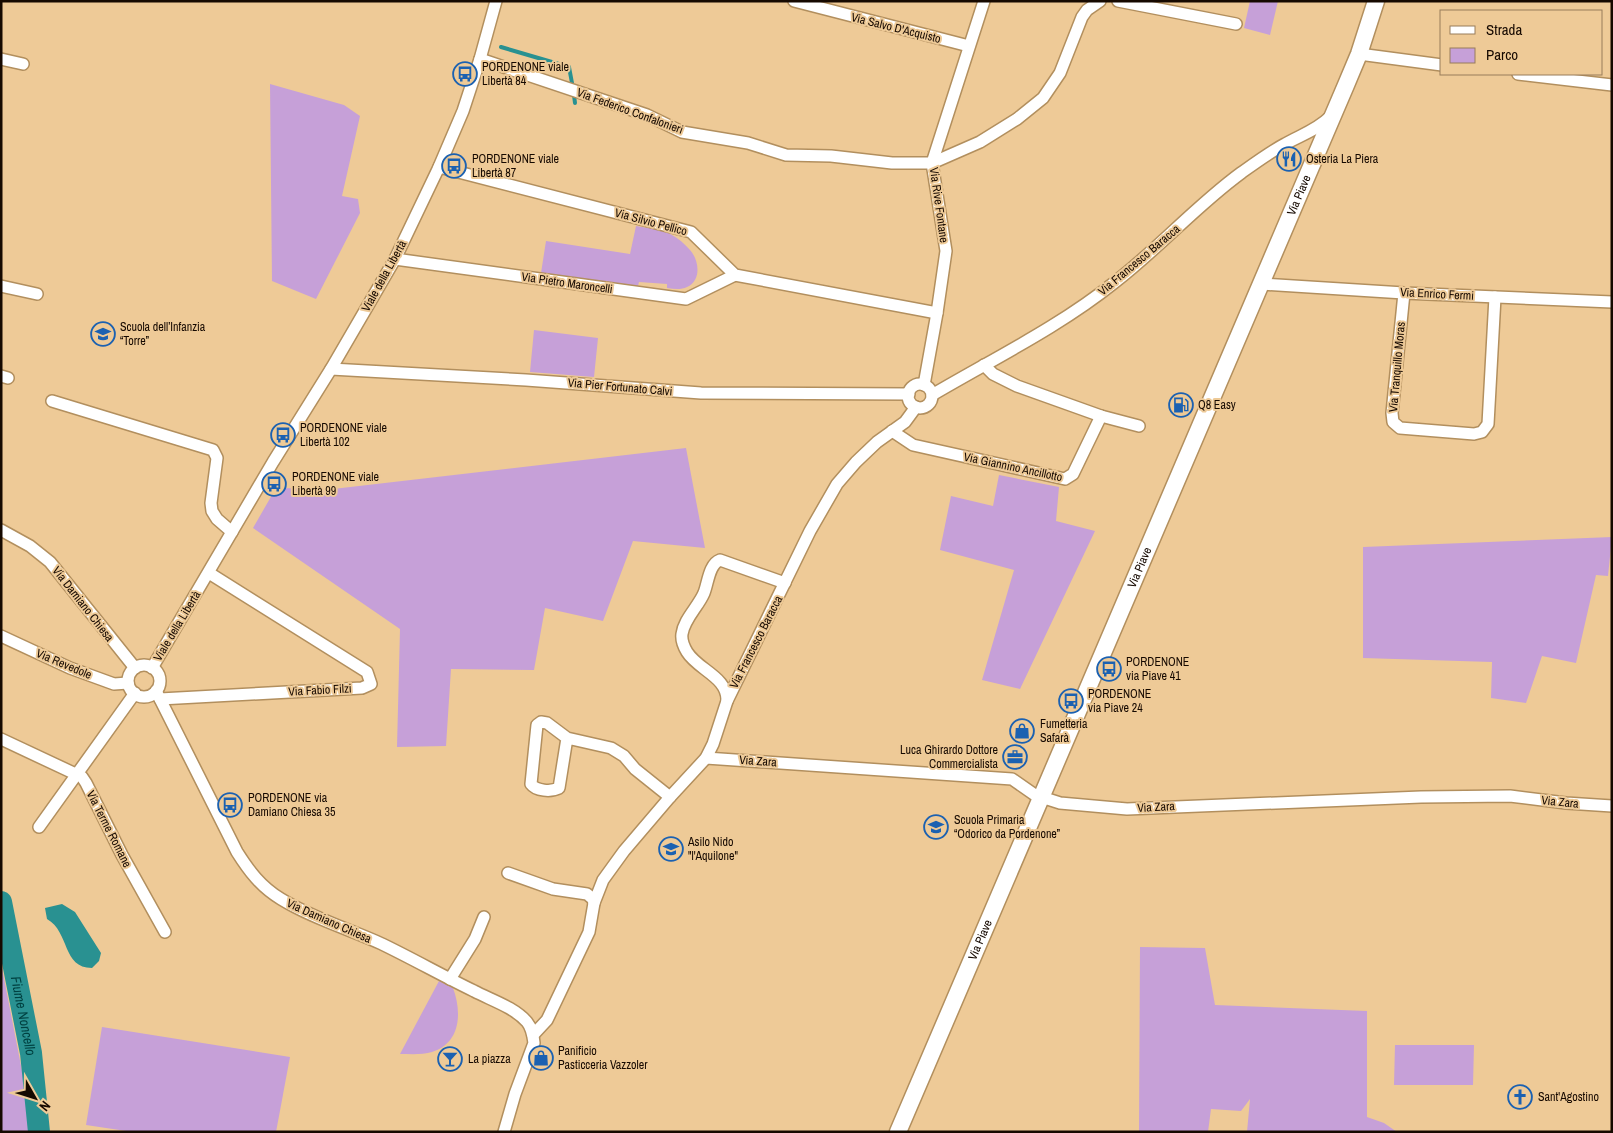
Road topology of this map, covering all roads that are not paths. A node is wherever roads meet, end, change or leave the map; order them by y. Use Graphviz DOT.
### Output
graph roads {
  1 [pos="496,1"];
  2 [pos="794,1"];
  3 [pos="984,1"];
  4 [pos="1100,1"];
  5 [pos="1118,1"];
  6 [pos="1376,1"];
  7 [pos="1236,24"];
  8 [pos="969,46"];
  9 [pos="1359,54"];
  10 [pos="480,58"];
  11 [pos="1,59"];
  12 [pos="23,64"];
  13 [pos="1440,64"];
  14 [pos="1527,75"];
  15 [pos="1612,85"];
  16 [pos="1335,110"];
  17 [pos="932,163"];
  18 [pos="439,167"];
  19 [pos="394,259"];
  20 [pos="735,275"];
  21 [pos="1262,284"];
  22 [pos="1,286"];
  23 [pos="1404,293"];
  24 [pos="37,294"];
  25 [pos="1496,297"];
  26 [pos="1612,302"];
  27 [pos="937,313"];
  28 [pos="984,365"];
  29 [pos="331,369"];
  30 [pos="924,385"];
  31 [pos="909,394"];
  32 [pos="932,396"];
  33 [pos="52,401"];
  34 [pos="916,407"];
  35 [pos="1102,416"];
  36 [pos="1139,426"];
  37 [pos="892,431"];
  38 [pos="1,530"];
  39 [pos="232,532"];
  40 [pos="209,573"];
  41 [pos="786,583"];
  42 [pos="1,636"];
  43 [pos="135,668"];
  44 [pos="152,668"];
  45 [pos="128,683"];
  46 [pos="135,694"];
  47 [pos="158,695"];
  48 [pos="727,701"];
  49 [pos="567,738"];
  50 [pos="1,739"];
  51 [pos="706,758"];
  52 [pos="77,775"];
  53 [pos="670,797"];
  54 [pos="1041,798"];
  55 [pos="1612,806"];
  56 [pos="39,827"];
  57 [pos="508,873"];
  58 [pos="594,903"];
  59 [pos="484,917"];
  60 [pos="165,932"];
  61 [pos="450,979"];
  62 [pos="533,1035"];
  63 [pos="504,1132"];
  64 [pos="898,1132"];
  1 -- 10 [label="street, Viale della Libertà"];
  2 -- 8 [label="street, Via Salvo D'Acquisto"];
  3 -- 8 [label="street, Via Rive Fontane"];
  4 -- 17 [label="street"];
  5 -- 7 [label="street"];
  6 -- 9 [label="street, Via Piave"];
  8 -- 17 [label="street, Via Rive Fontane"];
  9 -- 13 [label="street"];
  9 -- 16 [label="street, Via Piave"];
  10 -- 17 [label="street, Via Federico Confalonieri"];
  10 -- 18 [label="street, Viale della Libertà"];
  11 -- 12 [label="street"];
  14 -- 15 [label="street"];
  16 -- 21 [label="street, Via Piave"];
  16 -- 28 [label="street, Via Francesco Baracca"];
  17 -- 27 [label="street, Via Rive Fontane"];
  18 -- 19 [label="street, Viale della Libertà"];
  18 -- 20 [label="street, Via Silvio Pellico"];
  19 -- 20 [label="street, Via Pietro Maroncelli"];
  19 -- 29 [label="street, Viale della Libertà"];
  20 -- 27 [label="street"];
  21 -- 23 [label="street, Via Enrico Fermi"];
  21 -- 54 [label="street, Via Piave"];
  22 -- 24 [label="street"];
  23 -- 25 [label="street, Via Enrico Fermi"];
  23 -- 25 [label="street, Via Tranquillo Moras"];
  25 -- 26 [label="street, Via Enrico Fermi"];
  27 -- 30 [label="street, Via Rive Fontane"];
  28 -- 32 [label="street, Via Francesco Baracca"];
  28 -- 35 [label="street"];
  29 -- 31 [label="street, Via Pier Fortunato Calvi"];
  29 -- 39 [label="street, Viale della Libertà"];
  30 -- 31 [label="street"];
  30 -- 32 [label="street"];
  31 -- 34 [label="street"];
  32 -- 34 [label="street"];
  33 -- 39 [label="street"];
  34 -- 37 [label="street, Via Francesco Baracca"];
  35 -- 36 [label="street"];
  35 -- 37 [label="street, Via Giannino Ancillotto"];
  37 -- 41 [label="street, Via Francesco Baracca"];
  38 -- 43 [label="street, Via Damiano Chiesa"];
  39 -- 40 [label="street, Viale della Libertà"];
  40 -- 44 [label="street, Viale della Libertà"];
  40 -- 47 [label="street, Via Fabio Filzi"];
  41 -- 48 [label="street, Via Francesco Baracca"];
  41 -- 48 [label="street, Via Francesco Baracca"];
  42 -- 45 [label="street, Via Revedole"];
  43 -- 44 [label="street"];
  43 -- 45 [label="street"];
  44 -- 47 [label="street"];
  45 -- 46 [label="street"];
  46 -- 47 [label="street"];
  46 -- 52 [label="street"];
  47 -- 61 [label="street, Via Damiano Chiesa"];
  48 -- 51 [label="street, Via Francesco Baracca"];
  49 -- 49 [label="street"];
  49 -- 53 [label="street"];
  50 -- 52 [label="street, Via Terme Romane"];
  51 -- 53 [label="street, Via Francesco Baracca"];
  51 -- 54 [label="street, Via Zara"];
  52 -- 56 [label="street"];
  52 -- 60 [label="street, Via Terme Romane"];
  53 -- 58 [label="street, Via Francesco Baracca"];
  54 -- 55 [label="street, Via Zara"];
  54 -- 64 [label="street, Via Piave"];
  57 -- 58 [label="street"];
  58 -- 62 [label="street, Via Francesco Baracca"];
  59 -- 61 [label="street"];
  61 -- 62 [label="street, Via Damiano Chiesa"];
  62 -- 63 [label="street"];
}
